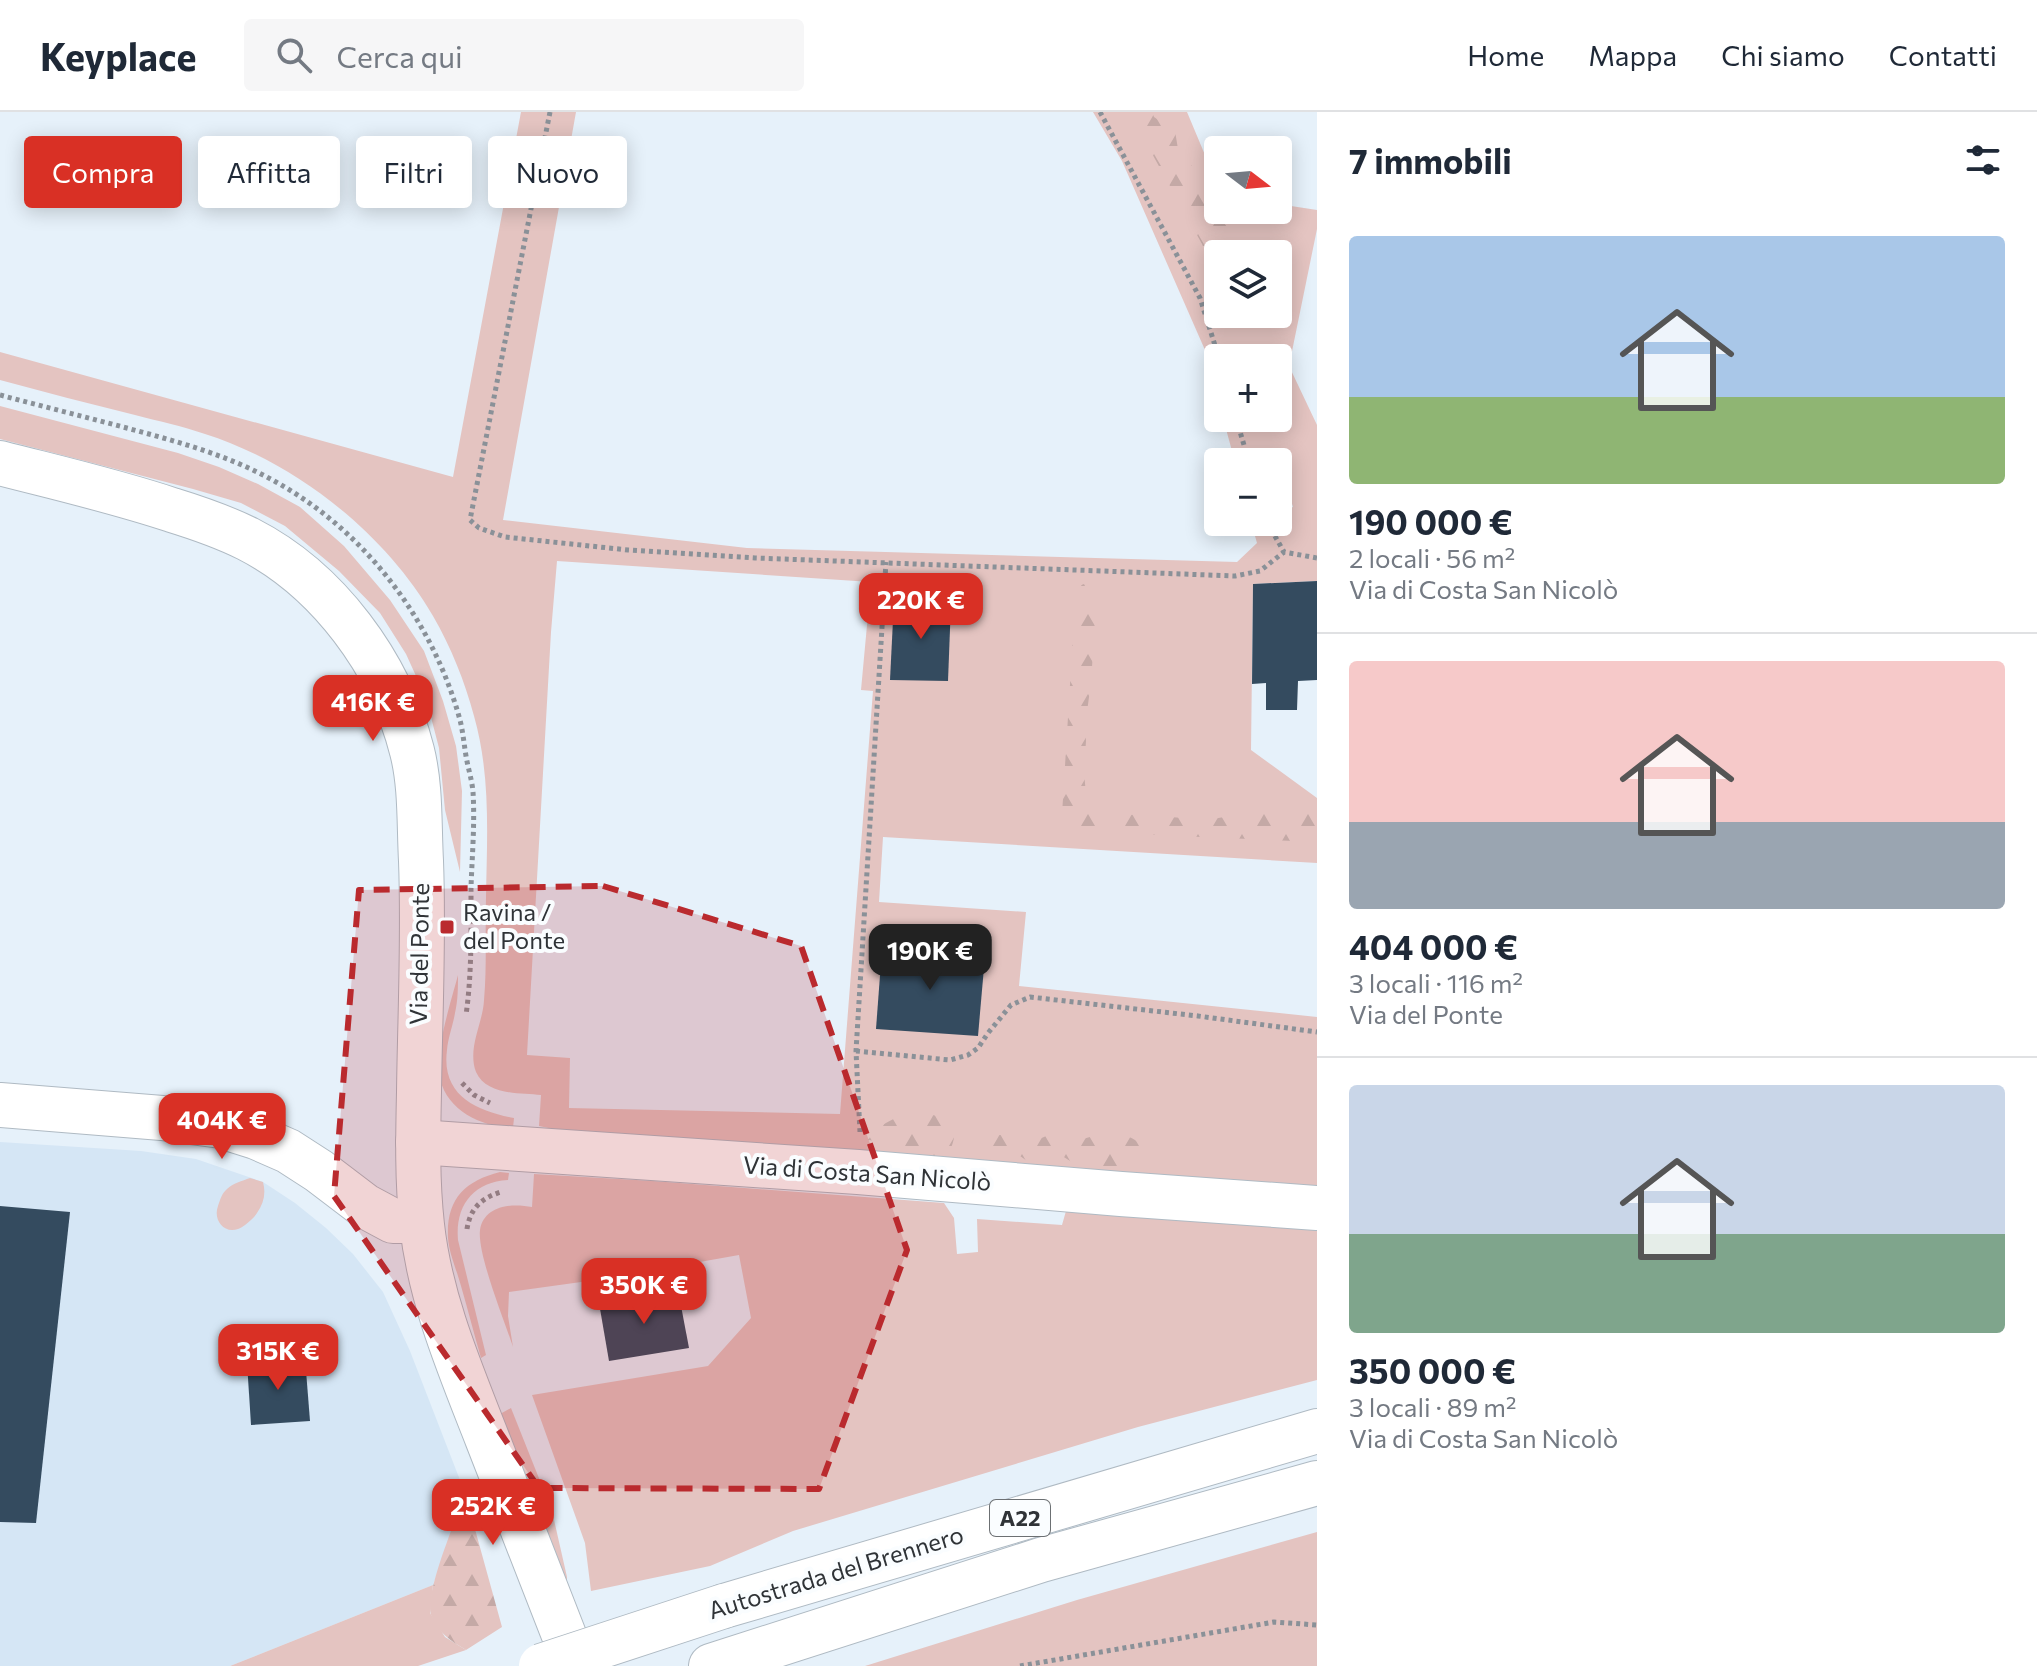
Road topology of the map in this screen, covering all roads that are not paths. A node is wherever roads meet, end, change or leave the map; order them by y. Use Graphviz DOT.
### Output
graph roads {
  1 [pos="0,463"];
  2 [pos="0,1105"];
  3 [pos="418,1142"];
  4 [pos="1317,1208"];
  5 [pos="421,1221"];
  6 [pos="1317,1431"];
  7 [pos="1317,1483"];
  8 [pos="726,1661"];
  9 [pos="541,1666"];
  10 [pos="576,1666"];
  1 -- 3 [label="main road, Via del Ponte"];
  2 -- 5 [label="main road"];
  3 -- 4 [label="main road, Via di Costa San Nicolò"];
  3 -- 5 [label="main road, Via del Ponte"];
  5 -- 10 [label="main road, Via del Ponte"];
  6 -- 9 [label="main road, Autostrada del Brennero / A22, bridge"];
  7 -- 8 [label="main road, Autostrada del Brennero / A22"];
}
